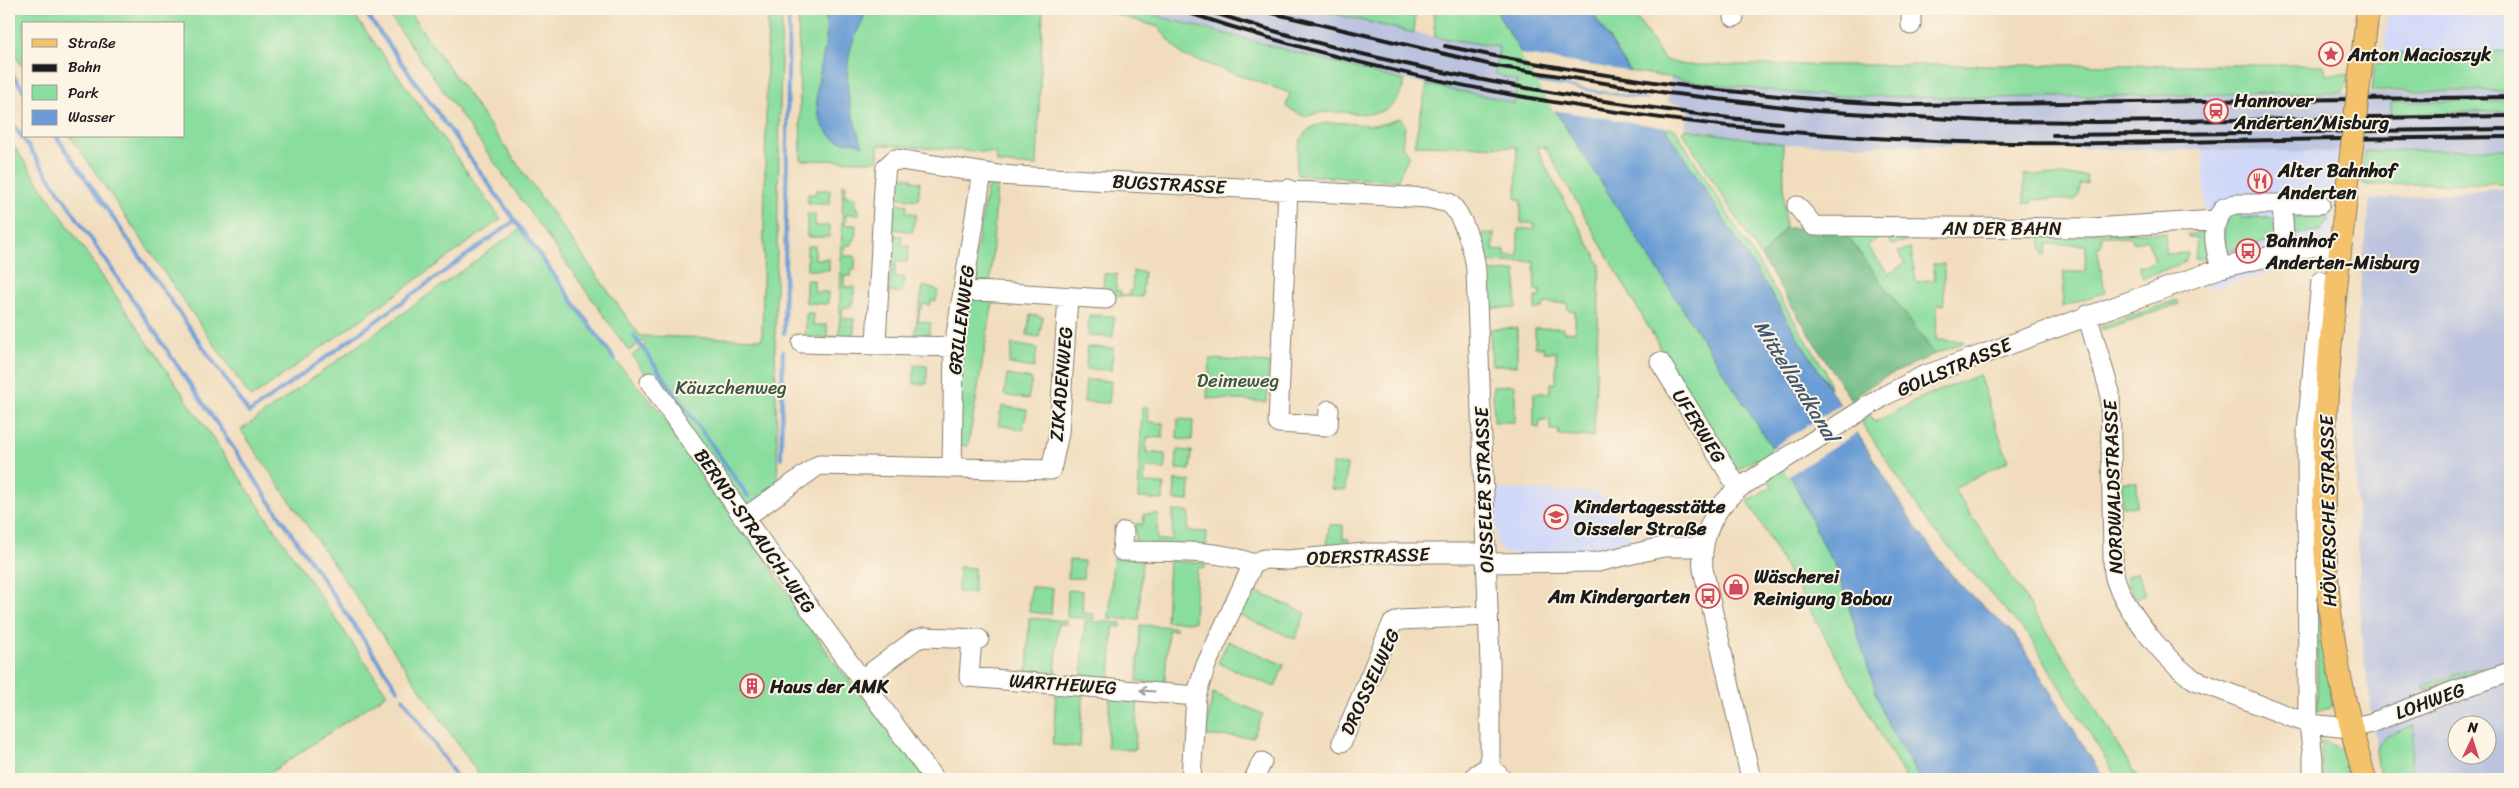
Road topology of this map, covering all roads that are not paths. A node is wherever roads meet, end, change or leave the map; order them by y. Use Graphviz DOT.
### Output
graph roads {
  1 [pos="2368,9"];
  2 [pos="982,173"];
  3 [pos="1288,189"];
  4 [pos="1449,203"];
  5 [pos="2282,204"];
  6 [pos="2320,204"];
  7 [pos="1798,206"];
  8 [pos="2216,220"];
  9 [pos="2285,252"];
  10 [pos="2333,266"];
  11 [pos="2221,268"];
  12 [pos="963,290"];
  13 [pos="1068,297"];
  14 [pos="1106,299"];
  15 [pos="2087,315"];
  16 [pos="802,343"];
  17 [pos="876,344"];
  18 [pos="954,347"];
  19 [pos="1660,362"];
  20 [pos="650,382"];
  21 [pos="1329,410"];
  22 [pos="952,468"];
  23 [pos="1738,488"];
  24 [pos="744,518"];
  25 [pos="1124,532"];
  26 [pos="1703,547"];
  27 [pos="1486,558"];
  28 [pos="1253,564"];
  29 [pos="1488,616"];
  30 [pos="2510,672"];
  31 [pos="861,680"];
  32 [pos="1196,696"];
  33 [pos="2309,724"];
  34 [pos="2350,728"];
  35 [pos="1342,742"];
  36 [pos="1496,773"];
  37 [pos="934,779"];
  38 [pos="1191,779"];
  39 [pos="1473,779"];
  40 [pos="1751,779"];
  41 [pos="2313,779"];
  42 [pos="2365,779"];
  1 -- 10 [label="main road, HÖVERSCHE STRASSE, bridge"];
  2 -- 3 [label="street, BUGSTRASSE"];
  2 -- 12 [label="street, GRILLENWEG"];
  2 -- 17 [label="street, BUGSTRASSE"];
  3 -- 4 [label="street, BUGSTRASSE"];
  3 -- 21 [label="street"];
  4 -- 27 [label="street, OISSELER STRASSE"];
  5 -- 6 [label="street"];
  5 -- 8 [label="street"];
  5 -- 9 [label="street"];
  7 -- 8 [label="street, AN DER BAHN"];
  8 -- 11 [label="street"];
  9 -- 10 [label="street, GOLLSTRASSE"];
  9 -- 11 [label="street, GOLLSTRASSE"];
  10 -- 33 [label="street"];
  10 -- 34 [label="main road, HÖVERSCHE STRASSE"];
  11 -- 15 [label="street, GOLLSTRASSE"];
  12 -- 13 [label="street"];
  12 -- 18 [label="street, GRILLENWEG"];
  13 -- 14 [label="street"];
  13 -- 22 [label="street, ZIKADENWEG"];
  15 -- 23 [label="street, GOLLSTRASSE"];
  15 -- 33 [label="street, NORDWALDSTRASSE"];
  16 -- 17 [label="street"];
  17 -- 18 [label="street"];
  18 -- 22 [label="street, GRILLENWEG"];
  19 -- 23 [label="street, UFERWEG"];
  20 -- 24 [label="street, BERND-STRAUCH-WEG"];
  22 -- 24 [label="street"];
  23 -- 26 [label="street, GOLLSTRASSE"];
  24 -- 31 [label="street, BERND-STRAUCH-WEG"];
  25 -- 28 [label="street, ODERSTRASSE"];
  26 -- 27 [label="street"];
  26 -- 40 [label="street, GOLLSTRASSE"];
  27 -- 28 [label="street, ODERSTRASSE"];
  27 -- 29 [label="street, OISSELER STRASSE"];
  28 -- 32 [label="street"];
  29 -- 35 [label="street, DROSSELWEG"];
  29 -- 36 [label="street, OISSELER STRASSE"];
  30 -- 34 [label="street, LOHWEG"];
  32 -- 31 [label="street, WARTHEWEG, one-way"];
  31 -- 37 [label="street, BERND-STRAUCH-WEG"];
  32 -- 38 [label="street"];
  33 -- 34 [label="street, NORDWALDSTRASSE"];
  33 -- 41 [label="street"];
  34 -- 42 [label="main road, HÖVERSCHE STRASSE"];
  36 -- 39 [label="street"];
}
